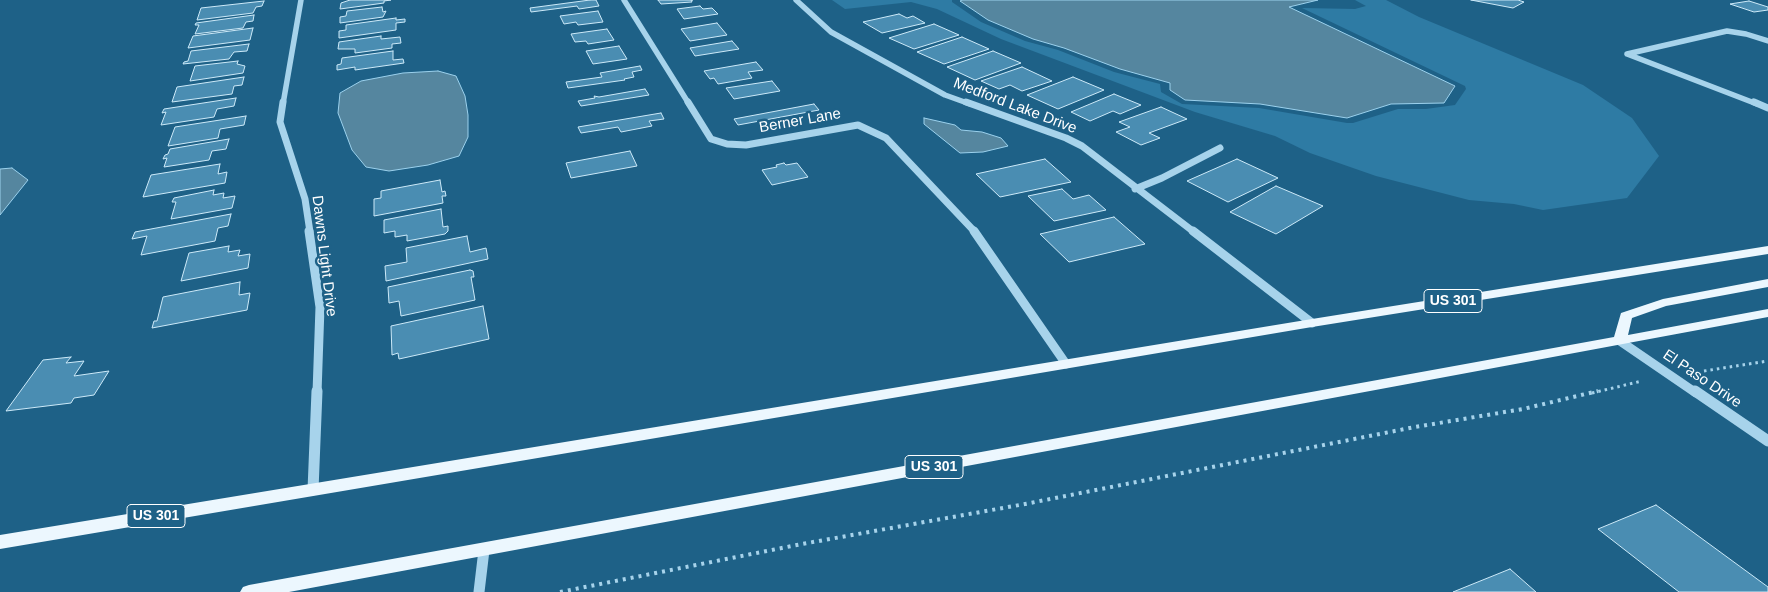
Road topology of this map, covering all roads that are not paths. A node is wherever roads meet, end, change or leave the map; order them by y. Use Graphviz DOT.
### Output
graph roads {
  1 [pos="301,0"];
  2 [pos="624,0"];
  3 [pos="796,0"];
  4 [pos="1768,41"];
  5 [pos="1768,108"];
  6 [pos="1220,148"];
  7 [pos="1136,188"];
  8 [pos="1768,250"];
  9 [pos="1768,283"];
  10 [pos="1768,314"];
  11 [pos="1312,323"];
  12 [pos="1620,341"];
  13 [pos="1066,364"];
  14 [pos="1768,441"];
  15 [pos="313,490"];
  16 [pos="0,542"];
  17 [pos="484,550"];
  18 [pos="248,592"];
  19 [pos="480,592"];
  1 -- 15 [label="street, Dawns Light Drive"];
  2 -- 13 [label="street, Berner Lane"];
  3 -- 7 [label="street, Medford Lake Drive"];
  4 -- 5 [label="street"];
  6 -- 7 [label="street"];
  7 -- 11 [label="street, Medford Lake Drive"];
  8 -- 11 [label="main road, US 301"];
  9 -- 12 [label="main road"];
  10 -- 12 [label="main road, US 301"];
  11 -- 13 [label="main road, US 301"];
  12 -- 14 [label="street, El Paso Drive"];
  12 -- 17 [label="main road, US 301"];
  13 -- 15 [label="main road, US 301"];
  15 -- 16 [label="main road, US 301"];
  17 -- 18 [label="main road, US 301"];
  17 -- 19 [label="street"];
}
